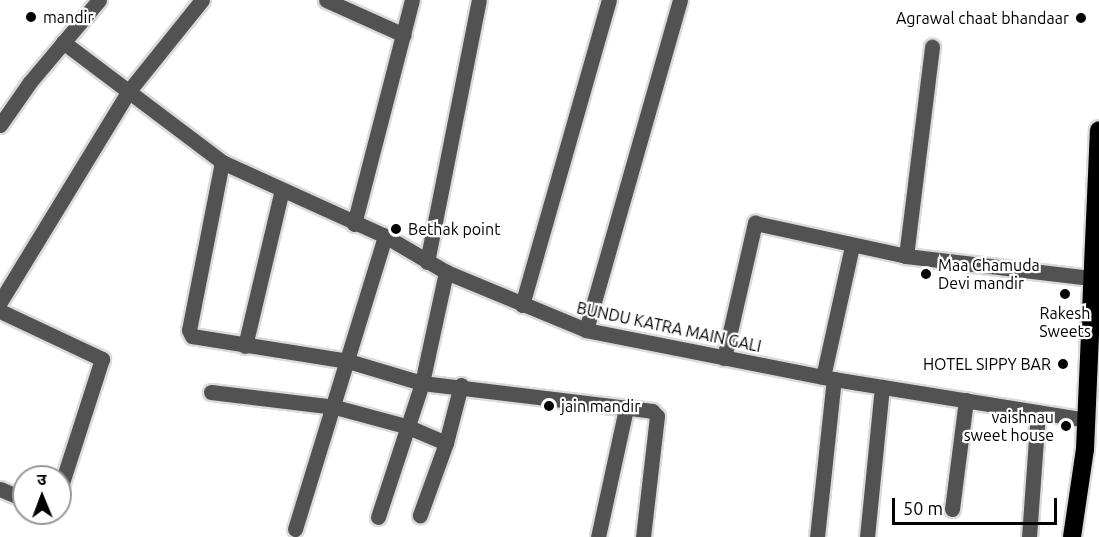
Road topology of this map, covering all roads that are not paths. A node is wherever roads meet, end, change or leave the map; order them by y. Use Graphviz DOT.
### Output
graph roads {
  1 [pos="99,0"];
  2 [pos="202,0"];
  3 [pos="326,0"];
  4 [pos="412,0"];
  5 [pos="479,0"];
  6 [pos="609,0"];
  7 [pos="680,0"];
  8 [pos="404,35"];
  9 [pos="63,42"];
  10 [pos="932,47"];
  11 [pos="128,92"];
  12 [pos="0,125"];
  13 [pos="1099,130"];
  14 [pos="222,162"];
  15 [pos="282,190"];
  16 [pos="354,224"];
  17 [pos="385,236"];
  18 [pos="852,246"];
  19 [pos="906,256"];
  20 [pos="427,262"];
  21 [pos="446,272"];
  22 [pos="1091,278"];
  23 [pos="0,302"];
  24 [pos="522,305"];
  25 [pos="0,311"];
  26 [pos="586,330"];
  27 [pos="244,346"];
  28 [pos="724,358"];
  29 [pos="348,361"];
  30 [pos="829,378"];
  31 [pos="422,383"];
  32 [pos="461,385"];
  33 [pos="882,387"];
  34 [pos="211,392"];
  35 [pos="966,400"];
  36 [pos="335,407"];
  37 [pos="626,409"];
  38 [pos="1038,412"];
  39 [pos="1087,420"];
  40 [pos="406,426"];
  41 [pos="446,443"];
  42 [pos="68,465"];
  43 [pos="952,509"];
  44 [pos="420,515"];
  45 [pos="378,517"];
  46 [pos="295,529"];
  47 [pos="598,537"];
  48 [pos="643,537"];
  49 [pos="817,537"];
  50 [pos="867,537"];
  51 [pos="1029,537"];
  52 [pos="1072,537"];
  1 -- 9 [label="street"];
  2 -- 11 [label="street"];
  3 -- 8 [label="street"];
  4 -- 8 [label="street"];
  5 -- 20 [label="street"];
  6 -- 24 [label="street"];
  7 -- 26 [label="street"];
  8 -- 16 [label="street"];
  9 -- 11 [label="street, BUNDU KATRA MAIN GALI"];
  9 -- 12 [label="street"];
  10 -- 19 [label="street"];
  11 -- 14 [label="street, BUNDU KATRA MAIN GALI"];
  11 -- 23 [label="street"];
  13 -- 22 [label="highway"];
  14 -- 15 [label="street, BUNDU KATRA MAIN GALI"];
  14 -- 27 [label="street"];
  15 -- 16 [label="street, BUNDU KATRA MAIN GALI"];
  15 -- 27 [label="street"];
  16 -- 17 [label="street, BUNDU KATRA MAIN GALI"];
  17 -- 20 [label="street, BUNDU KATRA MAIN GALI"];
  17 -- 29 [label="street"];
  18 -- 19 [label="street"];
  18 -- 28 [label="street"];
  18 -- 30 [label="street"];
  19 -- 22 [label="street"];
  20 -- 21 [label="street, BUNDU KATRA MAIN GALI"];
  21 -- 24 [label="street, BUNDU KATRA MAIN GALI"];
  21 -- 31 [label="street"];
  22 -- 39 [label="highway"];
  24 -- 26 [label="street, BUNDU KATRA MAIN GALI"];
  25 -- 42 [label="street"];
  26 -- 28 [label="street, BUNDU KATRA MAIN GALI"];
  27 -- 29 [label="street"];
  28 -- 30 [label="street, BUNDU KATRA MAIN GALI"];
  29 -- 31 [label="street"];
  29 -- 36 [label="street"];
  30 -- 33 [label="street, BUNDU KATRA MAIN GALI"];
  30 -- 49 [label="street"];
  31 -- 32 [label="street"];
  31 -- 40 [label="street"];
  32 -- 37 [label="street"];
  32 -- 41 [label="street"];
  33 -- 35 [label="street, BUNDU KATRA MAIN GALI"];
  33 -- 50 [label="street"];
  34 -- 36 [label="street"];
  35 -- 38 [label="street, BUNDU KATRA MAIN GALI"];
  35 -- 43 [label="street"];
  36 -- 40 [label="street"];
  36 -- 46 [label="street"];
  37 -- 47 [label="street"];
  37 -- 48 [label="street"];
  38 -- 39 [label="street, BUNDU KATRA MAIN GALI"];
  38 -- 51 [label="street"];
  39 -- 52 [label="highway"];
  40 -- 41 [label="street"];
  40 -- 45 [label="street"];
  41 -- 44 [label="street"];
}
